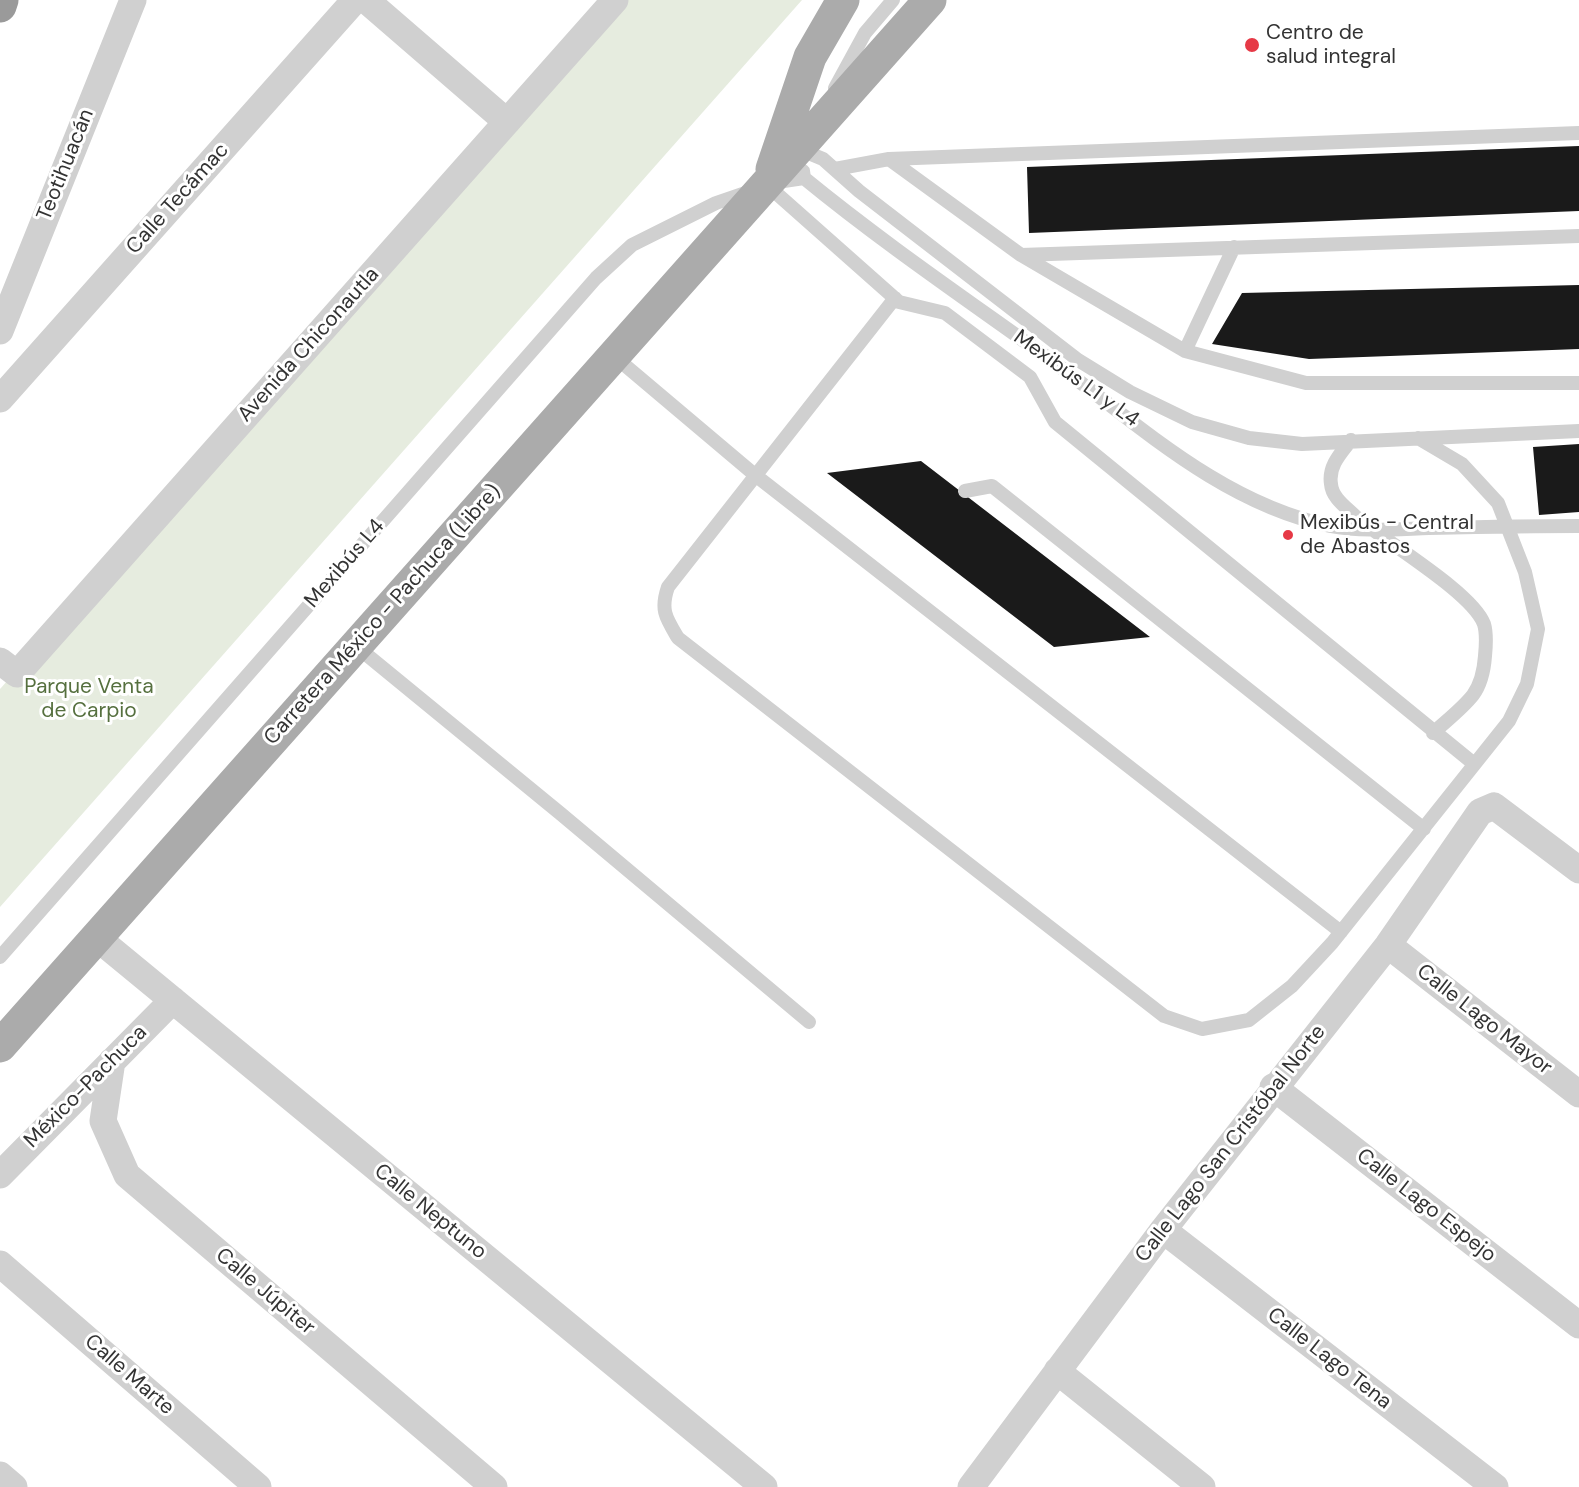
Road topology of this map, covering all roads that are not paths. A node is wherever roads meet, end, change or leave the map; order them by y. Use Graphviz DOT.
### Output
graph roads {
  1 [pos="2,0"];
  2 [pos="133,0"];
  3 [pos="355,0"];
  4 [pos="366,0"];
  5 [pos="615,0"];
  6 [pos="843,0"];
  7 [pos="893,0"];
  8 [pos="915,0"];
  9 [pos="930,0"];
  10 [pos="0,6"];
  11 [pos="837,105"];
  12 [pos="507,122"];
  13 [pos="1579,133"];
  14 [pos="889,159"];
  15 [pos="793,167"];
  16 [pos="835,169"];
  17 [pos="716,203"];
  18 [pos="1579,236"];
  19 [pos="1234,247"];
  20 [pos="1021,255"];
  21 [pos="895,298"];
  22 [pos="0,331"];
  23 [pos="1185,351"];
  24 [pos="614,356"];
  25 [pos="1579,383"];
  26 [pos="0,399"];
  27 [pos="1579,431"];
  28 [pos="1418,438"];
  29 [pos="1351,440"];
  30 [pos="755,475"];
  31 [pos="965,491"];
  32 [pos="1507,526"];
  33 [pos="1579,526"];
  34 [pos="1371,530"];
  35 [pos="356,646"];
  36 [pos="0,661"];
  37 [pos="1433,733"];
  38 [pos="1473,763"];
  39 [pos="1424,829"];
  40 [pos="1579,870"];
  41 [pos="1341,932"];
  42 [pos="96,937"];
  43 [pos="1388,945"];
  44 [pos="0,957"];
  45 [pos="173,1000"];
  46 [pos="809,1022"];
  47 [pos="0,1046"];
  48 [pos="112,1061"];
  49 [pos="1273,1087"];
  50 [pos="1579,1094"];
  51 [pos="0,1175"];
  52 [pos="1162,1230"];
  53 [pos="0,1264"];
  54 [pos="1579,1325"];
  55 [pos="1057,1371"];
  56 [pos="0,1475"];
  57 [pos="14,1487"];
  58 [pos="258,1487"];
  59 [pos="494,1487"];
  60 [pos="764,1487"];
  61 [pos="971,1487"];
  62 [pos="1202,1487"];
  63 [pos="1495,1487"];
  1 -- 10 [label="highway"];
  2 -- 22 [label="street, Teotihuacán"];
  3 -- 26 [label="street, Calle Tecámac"];
  4 -- 12 [label="street"];
  5 -- 12 [label="street, Avenida Chiconautla"];
  6 -- 15 [label="main road, Carretera México - Pachuca (Libre)"];
  7 -- 15 [label="lane"];
  8 -- 11 [label="lane"];
  9 -- 11 [label="main road, Carretera México - Pachuca (Libre)"];
  11 -- 15 [label="main road, Carretera México - Pachuca (Libre)"];
  12 -- 36 [label="street, Avenida Chiconautla"];
  13 -- 14 [label="lane"];
  14 -- 16 [label="lane"];
  14 -- 20 [label="lane"];
  15 -- 16 [label="lane, Mexibús L1 y L4"];
  15 -- 17 [label="lane, Mexibús L4"];
  15 -- 17 [label="lane, Mexibús L4"];
  15 -- 21 [label="lane"];
  15 -- 24 [label="main road, Carretera México - Pachuca (Libre)"];
  15 -- 34 [label="lane, Mexibús L1 y L4"];
  16 -- 29 [label="lane, Mexibús L1 y L4"];
  17 -- 44 [label="lane, Mexibús L4"];
  18 -- 19 [label="lane"];
  19 -- 20 [label="lane"];
  19 -- 23 [label="lane"];
  20 -- 23 [label="lane"];
  21 -- 30 [label="lane"];
  21 -- 37 [label="lane"];
  23 -- 25 [label="lane"];
  24 -- 30 [label="lane"];
  24 -- 35 [label="main road, Carretera México - Pachuca (Libre)"];
  27 -- 28 [label="lane, Mexibús L1 y L4"];
  28 -- 29 [label="lane, Mexibús L1 y L4"];
  28 -- 32 [label="lane"];
  29 -- 34 [label="lane"];
  30 -- 41 [label="lane"];
  30 -- 41 [label="lane"];
  31 -- 39 [label="lane"];
  32 -- 33 [label="lane, Mexibús L1 y L4"];
  32 -- 34 [label="lane, Mexibús L1 y L4"];
  32 -- 38 [label="lane"];
  34 -- 37 [label="lane"];
  35 -- 42 [label="main road, Carretera México - Pachuca (Libre)"];
  35 -- 46 [label="lane"];
  37 -- 38 [label="lane"];
  38 -- 39 [label="lane"];
  39 -- 41 [label="lane"];
  40 -- 43 [label="street, Calle Lago San Cristóbal Norte"];
  42 -- 45 [label="street, Calle Neptuno"];
  42 -- 47 [label="main road, Carretera México - Pachuca (Libre)"];
  43 -- 49 [label="street, Calle Lago San Cristóbal Norte"];
  43 -- 50 [label="street, Calle Lago Mayor"];
  45 -- 48 [label="street, México-Pachuca"];
  45 -- 60 [label="street, Calle Neptuno"];
  48 -- 51 [label="street, México-Pachuca"];
  48 -- 59 [label="street, Calle Júpiter"];
  49 -- 52 [label="street, Calle Lago San Cristóbal Norte"];
  49 -- 54 [label="street, Calle Lago Espejo"];
  52 -- 55 [label="street, Calle Lago San Cristóbal Norte"];
  52 -- 63 [label="street, Calle Lago Tena"];
  53 -- 58 [label="street, Calle Marte"];
  55 -- 61 [label="street, Calle Lago San Cristóbal Norte"];
  55 -- 62 [label="street"];
  56 -- 57 [label="street"];
}
